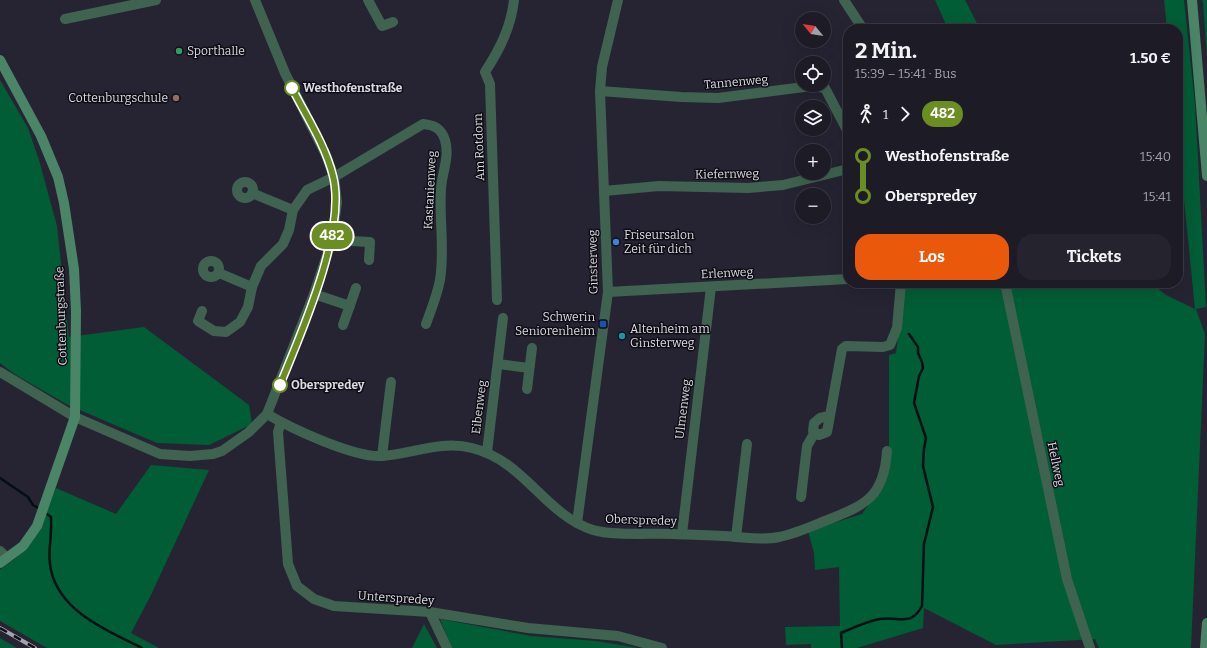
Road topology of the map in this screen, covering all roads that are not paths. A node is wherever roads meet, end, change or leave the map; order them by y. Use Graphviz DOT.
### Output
graph roads {
  1 [pos="156,0"];
  2 [pos="255,0"];
  3 [pos="368,0"];
  4 [pos="514,0"];
  5 [pos="618,0"];
  6 [pos="844,0"];
  7 [pos="1192,0"];
  8 [pos="65,19"];
  9 [pos="393,22"];
  10 [pos="860,24"];
  11 [pos="0,60"];
  12 [pos="600,91"];
  13 [pos="843,122"];
  14 [pos="843,170"];
  15 [pos="1207,176"];
  16 [pos="334,177"];
  17 [pos="604,191"];
  18 [pos="252,193"];
  19 [pos="293,210"];
  20 [pos="332,240"];
  21 [pos="369,260"];
  22 [pos="219,273"];
  23 [pos="843,279"];
  24 [pos="252,287"];
  25 [pos="711,287"];
  26 [pos="356,288"];
  27 [pos="901,288"];
  28 [pos="1006,288"];
  29 [pos="608,292"];
  30 [pos="314,294"];
  31 [pos="497,300"];
  32 [pos="350,306"];
  33 [pos="202,311"];
  34 [pos="503,318"];
  35 [pos="426,324"];
  36 [pos="343,325"];
  37 [pos="532,348"];
  38 [pos="498,364"];
  39 [pos="529,368"];
  40 [pos="0,372"];
  41 [pos="392,382"];
  42 [pos="526,389"];
  43 [pos="267,414"];
  44 [pos="75,417"];
  45 [pos="281,422"];
  46 [pos="747,444"];
  47 [pos="887,451"];
  48 [pos="486,452"];
  49 [pos="382,456"];
  50 [pos="801,496"];
  51 [pos="577,523"];
  52 [pos="682,534"];
  53 [pos="736,537"];
  54 [pos="2,558"];
  55 [pos="430,612"];
  56 [pos="1207,623"];
  57 [pos="447,648"];
  58 [pos="662,648"];
  59 [pos="1090,648"];
  60 [pos="1205,648"];
  1 -- 8 [label="street"];
  2 -- 16 [label="street"];
  3 -- 9 [label="street"];
  4 -- 31 [label="street, Am Rotdorn"];
  5 -- 12 [label="street, Ginsterweg"];
  6 -- 10 [label="street"];
  7 -- 15 [label="street"];
  11 -- 44 [label="street, Cottenburgstraße"];
  12 -- 13 [label="street, Tannenweg"];
  12 -- 17 [label="street, Ginsterweg"];
  14 -- 17 [label="street, Kiefernweg"];
  16 -- 19 [label="street"];
  16 -- 20 [label="street"];
  16 -- 35 [label="street, Kastanienweg"];
  17 -- 29 [label="street, Ginsterweg"];
  18 -- 19 [label="street"];
  19 -- 24 [label="street"];
  20 -- 21 [label="street"];
  20 -- 30 [label="street"];
  22 -- 24 [label="street"];
  23 -- 25 [label="street, Erlenweg"];
  24 -- 33 [label="street"];
  25 -- 29 [label="street, Erlenweg"];
  25 -- 52 [label="street, Ulmenweg"];
  26 -- 32 [label="street"];
  27 -- 50 [label="street"];
  28 -- 59 [label="street, Hellweg"];
  29 -- 51 [label="street, Ginsterweg"];
  30 -- 32 [label="street"];
  30 -- 43 [label="street"];
  32 -- 36 [label="street"];
  34 -- 38 [label="street, Eibenweg"];
  37 -- 39 [label="street"];
  38 -- 39 [label="street"];
  38 -- 48 [label="street, Eibenweg"];
  39 -- 42 [label="street"];
  40 -- 44 [label="street"];
  41 -- 49 [label="street"];
  43 -- 44 [label="street"];
  43 -- 45 [label="street, Oberspredey"];
  44 -- 54 [label="street, Cottenburgstraße"];
  45 -- 49 [label="street, Oberspredey"];
  45 -- 55 [label="street, Unterspredey"];
  46 -- 53 [label="street"];
  47 -- 53 [label="street, Oberspredey"];
  48 -- 49 [label="street, Oberspredey"];
  48 -- 51 [label="street, Oberspredey"];
  51 -- 52 [label="street, Oberspredey"];
  52 -- 53 [label="street, Oberspredey"];
  55 -- 57 [label="street"];
  55 -- 58 [label="street, Unterspredey"];
  56 -- 60 [label="street"];
}
